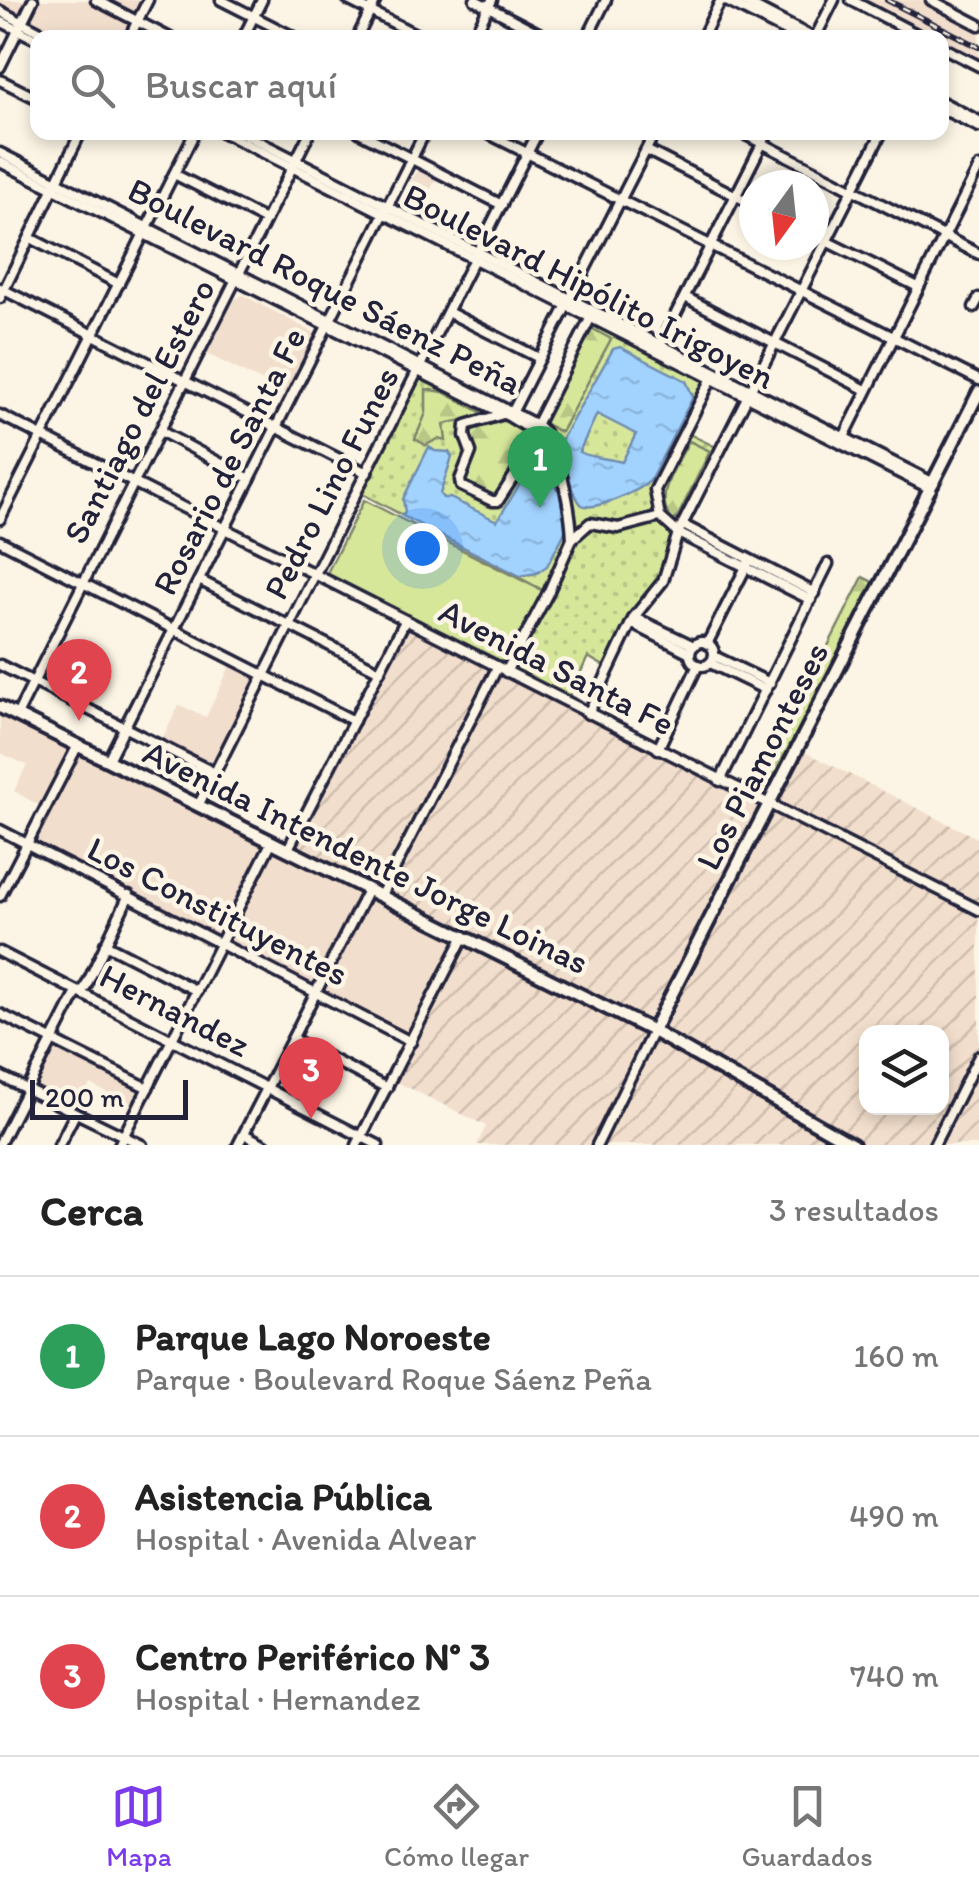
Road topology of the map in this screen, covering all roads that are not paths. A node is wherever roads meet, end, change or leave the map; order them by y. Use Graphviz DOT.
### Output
graph roads {
  1 [pos="33,0"];
  2 [pos="96,0"];
  3 [pos="148,0"];
  4 [pos="222,0"];
  5 [pos="262,0"];
  6 [pos="348,0"];
  7 [pos="376,0"];
  8 [pos="475,0"];
  9 [pos="604,0"];
  10 [pos="723,0"];
  11 [pos="741,0"];
  12 [pos="834,0"];
  13 [pos="851,0"];
  14 [pos="931,0"];
  15 [pos="490,3"];
  16 [pos="946,3"];
  17 [pos="0,11"];
  18 [pos="371,11"];
  19 [pos="254,16"];
  20 [pos="0,21"];
  21 [pos="138,21"];
  22 [pos="979,25"];
  23 [pos="20,26"];
  24 [pos="31,30"];
  25 [pos="133,30"];
  26 [pos="155,30"];
  27 [pos="248,30"];
  28 [pos="281,30"];
  29 [pos="362,30"];
  30 [pos="408,30"];
  31 [pos="477,30"];
  32 [pos="535,30"];
  33 [pos="591,30"];
  34 [pos="706,30"];
  35 [pos="783,30"];
  36 [pos="799,30"];
  37 [pos="818,30"];
  38 [pos="909,30"];
  39 [pos="30,34"];
  40 [pos="949,50"];
  41 [pos="979,66"];
  42 [pos="0,67"];
  43 [pos="0,80"];
  44 [pos="30,95"];
  45 [pos="949,109"];
  46 [pos="979,124"];
  47 [pos="76,140"];
  48 [pos="192,140"];
  49 [pos="240,140"];
  50 [pos="254,140"];
  51 [pos="306,140"];
  52 [pos="375,140"];
  53 [pos="421,140"];
  54 [pos="501,140"];
  55 [pos="534,140"];
  56 [pos="651,140"];
  57 [pos="755,140"];
  58 [pos="764,140"];
  59 [pos="878,140"];
  60 [pos="762,144"];
  61 [pos="646,150"];
  62 [pos="0,154"];
  63 [pos="528,154"];
  64 [pos="412,159"];
  65 [pos="0,162"];
  66 [pos="294,164"];
  67 [pos="979,167"];
  68 [pos="174,174"];
  69 [pos="55,186"];
  70 [pos="974,188"];
  71 [pos="853,190"];
  72 [pos="736,196"];
  73 [pos="739,198"];
  74 [pos="620,201"];
  75 [pos="502,205"];
  76 [pos="386,210"];
  77 [pos="265,220"];
  78 [pos="146,231"];
  79 [pos="829,236"];
  80 [pos="944,236"];
  81 [pos="30,238"];
  82 [pos="829,243"];
  83 [pos="711,246"];
  84 [pos="979,254"];
  85 [pos="477,256"];
  86 [pos="817,260"];
  87 [pos="237,276"];
  88 [pos="119,284"];
  89 [pos="918,287"];
  90 [pos="1,292"];
  91 [pos="800,292"];
  92 [pos="685,297"];
  93 [pos="567,302"];
  94 [pos="448,312"];
  95 [pos="591,317"];
  96 [pos="329,322"];
  97 [pos="93,335"];
  98 [pos="892,338"];
  99 [pos="776,343"];
  100 [pos="659,348"];
  101 [pos="539,358"];
  102 [pos="420,368"];
  103 [pos="712,378"];
  104 [pos="979,380"];
  105 [pos="185,381"];
  106 [pos="866,390"];
  107 [pos="979,392"];
  108 [pos="749,394"];
  109 [pos="509,414"];
  110 [pos="0,415"];
  111 [pos="276,428"];
  112 [pos="535,428"];
  113 [pos="160,432"];
  114 [pos="42,436"];
  115 [pos="842,441"];
  116 [pos="554,458"];
  117 [pos="366,472"];
  118 [pos="250,479"];
  119 [pos="134,484"];
  120 [pos="932,486"];
  121 [pos="570,508"];
  122 [pos="660,516"];
  123 [pos="0,519"];
  124 [pos="587,524"];
  125 [pos="680,529"];
  126 [pos="224,530"];
  127 [pos="572,539"];
  128 [pos="0,541"];
  129 [pos="748,563"];
  130 [pos="828,564"];
  131 [pos="315,576"];
  132 [pos="199,580"];
  133 [pos="83,583"];
  134 [pos="813,596"];
  135 [pos="632,620"];
  136 [pos="406,622"];
  137 [pos="289,626"];
  138 [pos="174,629"];
  139 [pos="708,644"];
  140 [pos="692,650"];
  141 [pos="712,660"];
  142 [pos="0,665"];
  143 [pos="698,665"];
  144 [pos="501,670"];
  145 [pos="380,671"];
  146 [pos="264,676"];
  147 [pos="34,682"];
  148 [pos="768,687"];
  149 [pos="0,707"];
  150 [pos="17,714"];
  151 [pos="588,714"];
  152 [pos="354,721"];
  153 [pos="124,728"];
  154 [pos="78,745"];
  155 [pos="658,749"];
  156 [pos="108,760"];
  157 [pos="214,774"];
  158 [pos="720,781"];
  159 [pos="198,804"];
  160 [pos="768,805"];
  161 [pos="0,830"];
  162 [pos="272,841"];
  163 [pos="27,844"];
  164 [pos="288,849"];
  165 [pos="368,890"];
  166 [pos="129,895"];
  167 [pos="0,896"];
  168 [pos="381,896"];
  169 [pos="979,910"];
  170 [pos="464,936"];
  171 [pos="222,942"];
  172 [pos="106,944"];
  173 [pos="0,952"];
  174 [pos="197,991"];
  175 [pos="79,992"];
  176 [pos="317,993"];
  177 [pos="0,1014"];
  178 [pos="653,1031"];
  179 [pos="52,1040"];
  180 [pos="173,1040"];
  181 [pos="293,1040"];
  182 [pos="411,1042"];
  183 [pos="979,1056"];
  184 [pos="0,1079"];
  185 [pos="148,1088"];
  186 [pos="267,1088"];
  187 [pos="387,1088"];
  188 [pos="26,1092"];
  189 [pos="74,1116"];
  190 [pos="244,1134"];
  191 [pos="1,1139"];
  192 [pos="360,1141"];
  193 [pos="121,1142"];
  194 [pos="59,1145"];
  195 [pos="142,1145"];
  196 [pos="238,1145"];
  197 [pos="265,1145"];
  198 [pos="378,1145"];
  199 [pos="597,1145"];
  200 [pos="853,1145"];
  201 [pos="934,1145"];
  1 -- 23 [label="street"];
  2 -- 21 [label="street"];
  3 -- 21 [label="street"];
  4 -- 19 [label="street"];
  5 -- 19 [label="street"];
  6 -- 18 [label="street"];
  7 -- 18 [label="street"];
  8 -- 15 [label="street"];
  9 -- 33 [label="street"];
  10 -- 34 [label="street"];
  10 -- 35 [label="street"];
  11 -- 36 [label="street"];
  12 -- 37 [label="street"];
  13 -- 38 [label="street"];
  14 -- 16 [label="street"];
  15 -- 31 [label="street"];
  15 -- 32 [label="street"];
  16 -- 22 [label="street"];
  17 -- 23 [label="street"];
  18 -- 29 [label="street"];
  18 -- 30 [label="street"];
  19 -- 27 [label="street"];
  19 -- 28 [label="street"];
  20 -- 23 [label="street"];
  21 -- 25 [label="street"];
  21 -- 26 [label="street"];
  23 -- 24 [label="street"];
  23 -- 39 [label="street"];
  23 -- 42 [label="street"];
  40 -- 41 [label="street"];
  43 -- 44 [label="street"];
  45 -- 46 [label="street"];
  47 -- 69 [label="street"];
  48 -- 68 [label="street"];
  49 -- 66 [label="street, Boulevard Hipólito Irigoyen"];
  50 -- 66 [label="street, Boulevard Hipólito Irigoyen"];
  51 -- 66 [label="street, Santiago del Estero"];
  52 -- 64 [label="street"];
  53 -- 64 [label="street, Rosario de Santa Fe"];
  54 -- 63 [label="street"];
  55 -- 63 [label="street, Pedro Lino Funes"];
  56 -- 61 [label="street"];
  57 -- 60 [label="street"];
  58 -- 60 [label="street"];
  59 -- 71 [label="street"];
  60 -- 71 [label="street"];
  60 -- 72 [label="street"];
  61 -- 72 [label="street"];
  61 -- 74 [label="street"];
  62 -- 69 [label="street, Boulevard Roque Sáenz Peña"];
  63 -- 74 [label="street"];
  63 -- 75 [label="street, Pedro Lino Funes"];
  64 -- 75 [label="street"];
  64 -- 76 [label="street, Rosario de Santa Fe"];
  65 -- 69 [label="street, Boulevard Roque Sáenz Peña"];
  66 -- 76 [label="street, Boulevard Hipólito Irigoyen"];
  66 -- 77 [label="street, Santiago del Estero"];
  67 -- 70 [label="street"];
  68 -- 77 [label="street"];
  68 -- 78 [label="street"];
  69 -- 78 [label="street, Boulevard Roque Sáenz Peña"];
  69 -- 81 [label="street"];
  70 -- 80 [label="street"];
  71 -- 79 [label="street"];
  71 -- 80 [label="street"];
  72 -- 73 [label="street"];
  72 -- 83 [label="street"];
  74 -- 83 [label="street"];
  74 -- 93 [label="street"];
  75 -- 85 [label="street, Pedro Lino Funes"];
  76 -- 85 [label="street, Boulevard Hipólito Irigoyen"];
  76 -- 96 [label="street, Rosario de Santa Fe"];
  77 -- 87 [label="street, Santiago del Estero"];
  78 -- 87 [label="street, Boulevard Roque Sáenz Peña"];
  78 -- 88 [label="street"];
  80 -- 84 [label="street"];
  80 -- 89 [label="street"];
  81 -- 88 [label="street"];
  81 -- 90 [label="street"];
  82 -- 89 [label="street"];
  83 -- 91 [label="street"];
  83 -- 92 [label="street"];
  85 -- 93 [label="street, Boulevard Hipólito Irigoyen"];
  85 -- 94 [label="street, Pedro Lino Funes"];
  86 -- 91 [label="street"];
  87 -- 96 [label="street, Boulevard Roque Sáenz Peña"];
  87 -- 105 [label="street, Santiago del Estero"];
  88 -- 97 [label="street"];
  89 -- 98 [label="street"];
  90 -- 97 [label="street"];
  91 -- 98 [label="street"];
  91 -- 99 [label="street"];
  92 -- 99 [label="street"];
  92 -- 100 [label="street"];
  93 -- 95 [label="street, Boulevard Hipólito Irigoyen"];
  93 -- 100 [label="street, Boulevard Hipólito Irigoyen"];
  93 -- 101 [label="street"];
  94 -- 101 [label="street"];
  94 -- 102 [label="street, Pedro Lino Funes"];
  95 -- 100 [label="street, Boulevard Hipólito Irigoyen"];
  95 -- 112 [label="street"];
  96 -- 102 [label="street, Boulevard Roque Sáenz Peña"];
  96 -- 111 [label="street, Rosario de Santa Fe"];
  97 -- 105 [label="street"];
  97 -- 114 [label="street"];
  98 -- 104 [label="street"];
  98 -- 106 [label="street"];
  99 -- 106 [label="street"];
  99 -- 108 [label="street"];
  100 -- 103 [label="street, Boulevard Hipólito Irigoyen"];
  100 -- 108 [label="street, Boulevard Hipólito Irigoyen"];
  101 -- 109 [label="street"];
  102 -- 109 [label="street, Boulevard Roque Sáenz Peña"];
  102 -- 117 [label="street, Pedro Lino Funes"];
  103 -- 108 [label="street, Boulevard Hipólito Irigoyen"];
  103 -- 122 [label="street"];
  105 -- 111 [label="street"];
  105 -- 113 [label="street, Santiago del Estero"];
  106 -- 115 [label="street"];
  107 -- 120 [label="main road, Los Piamonteses"];
  108 -- 115 [label="street, Boulevard Hipólito Irigoyen"];
  108 -- 125 [label="street"];
  109 -- 112 [label="street, Boulevard Roque Sáenz Peña"];
  109 -- 116 [label="street"];
  110 -- 114 [label="street, Avenida Santa Fe"];
  111 -- 117 [label="street"];
  111 -- 118 [label="street, Rosario de Santa Fe"];
  112 -- 116 [label="street, Boulevard Roque Sáenz Peña"];
  113 -- 118 [label="street"];
  113 -- 119 [label="street, Santiago del Estero"];
  114 -- 119 [label="street, Avenida Santa Fe"];
  114 -- 123 [label="street"];
  115 -- 120 [label="street, Boulevard Hipólito Irigoyen"];
  116 -- 121 [label="street, Boulevard Roque Sáenz Peña"];
  117 -- 131 [label="street, Pedro Lino Funes"];
  118 -- 126 [label="street, Rosario de Santa Fe"];
  119 -- 126 [label="street, Avenida Santa Fe"];
  119 -- 133 [label="street, Santiago del Estero"];
  120 -- 160 [label="main road, Los Piamonteses"];
  121 -- 124 [label="street"];
  121 -- 127 [label="street, Boulevard Roque Sáenz Peña"];
  122 -- 124 [label="street"];
  122 -- 125 [label="street"];
  124 -- 127 [label="street"];
  125 -- 129 [label="street"];
  125 -- 135 [label="street"];
  126 -- 131 [label="street, Avenida Santa Fe"];
  126 -- 132 [label="street, Rosario de Santa Fe"];
  127 -- 144 [label="street"];
  128 -- 133 [label="street"];
  129 -- 134 [label="street"];
  129 -- 139 [label="street"];
  130 -- 134 [label="street"];
  131 -- 136 [label="street, Avenida Santa Fe"];
  131 -- 137 [label="street, Pedro Lino Funes"];
  132 -- 137 [label="street"];
  132 -- 138 [label="street, Rosario de Santa Fe"];
  133 -- 138 [label="street"];
  133 -- 147 [label="street, Santiago del Estero"];
  134 -- 148 [label="street"];
  135 -- 140 [label="street"];
  135 -- 151 [label="street"];
  136 -- 144 [label="street, Avenida Santa Fe"];
  136 -- 145 [label="street"];
  137 -- 145 [label="street"];
  137 -- 146 [label="street, Pedro Lino Funes"];
  138 -- 146 [label="street"];
  138 -- 153 [label="street, Rosario de Santa Fe"];
  139 -- 140 [label="street"];
  139 -- 141 [label="street"];
  140 -- 143 [label="street"];
  141 -- 143 [label="street"];
  141 -- 148 [label="street"];
  142 -- 147 [label="street"];
  143 -- 155 [label="street"];
  144 -- 151 [label="street, Avenida Santa Fe"];
  144 -- 168 [label="street"];
  145 -- 152 [label="street"];
  146 -- 152 [label="street"];
  146 -- 157 [label="street, Pedro Lino Funes"];
  147 -- 150 [label="street, Santiago del Estero"];
  147 -- 153 [label="street"];
  148 -- 158 [label="street"];
  149 -- 150 [label="main road, Avenida Intendente Jorge Loinas"];
  150 -- 154 [label="main road, Avenida Intendente Jorge Loinas"];
  151 -- 155 [label="street, Avenida Santa Fe"];
  152 -- 164 [label="street"];
  153 -- 156 [label="street, Rosario de Santa Fe"];
  153 -- 157 [label="street"];
  154 -- 156 [label="main road, Avenida Intendente Jorge Loinas"];
  154 -- 163 [label="street"];
  155 -- 158 [label="street, Avenida Santa Fe"];
  156 -- 159 [label="main road, Avenida Intendente Jorge Loinas"];
  157 -- 159 [label="street, Pedro Lino Funes"];
  158 -- 160 [label="street, Avenida Santa Fe"];
  159 -- 162 [label="main road, Avenida Intendente Jorge Loinas"];
  160 -- 169 [label="street, Avenida Santa Fe"];
  160 -- 178 [label="main road, Los Piamonteses"];
  161 -- 163 [label="street, Los Constituyentes"];
  162 -- 164 [label="main road, Avenida Intendente Jorge Loinas"];
  162 -- 171 [label="street"];
  163 -- 166 [label="street, Los Constituyentes"];
  163 -- 167 [label="street"];
  164 -- 165 [label="main road, Avenida Intendente Jorge Loinas"];
  165 -- 168 [label="main road, Avenida Intendente Jorge Loinas"];
  165 -- 176 [label="street"];
  166 -- 171 [label="street, Los Constituyentes"];
  166 -- 172 [label="street"];
  168 -- 170 [label="main road, Avenida Intendente Jorge Loinas"];
  170 -- 178 [label="main road, Avenida Intendente Jorge Loinas"];
  170 -- 182 [label="street"];
  171 -- 174 [label="street"];
  171 -- 176 [label="street, Los Constituyentes"];
  172 -- 174 [label="street"];
  172 -- 175 [label="street"];
  173 -- 175 [label="street, Hernandez"];
  174 -- 180 [label="street"];
  175 -- 179 [label="street"];
  175 -- 180 [label="street, Hernandez"];
  176 -- 181 [label="street"];
  176 -- 182 [label="street, Los Constituyentes"];
  177 -- 179 [label="street"];
  178 -- 199 [label="street, Los Piamonteses"];
  178 -- 200 [label="main road, Avenida Intendente Jorge Loinas"];
  179 -- 185 [label="street"];
  179 -- 188 [label="street"];
  180 -- 185 [label="street"];
  180 -- 186 [label="street, Hernandez"];
  181 -- 186 [label="street"];
  181 -- 187 [label="street"];
  182 -- 187 [label="street"];
  183 -- 201 [label="street"];
  184 -- 188 [label="street"];
  185 -- 193 [label="street"];
  186 -- 190 [label="street"];
  186 -- 192 [label="street, Hernandez"];
  187 -- 192 [label="street"];
  188 -- 189 [label="street"];
  188 -- 191 [label="street"];
  189 -- 193 [label="street"];
  189 -- 194 [label="street"];
  190 -- 196 [label="street"];
  190 -- 197 [label="street"];
  192 -- 198 [label="street, Hernandez"];
  193 -- 195 [label="street"];
}
